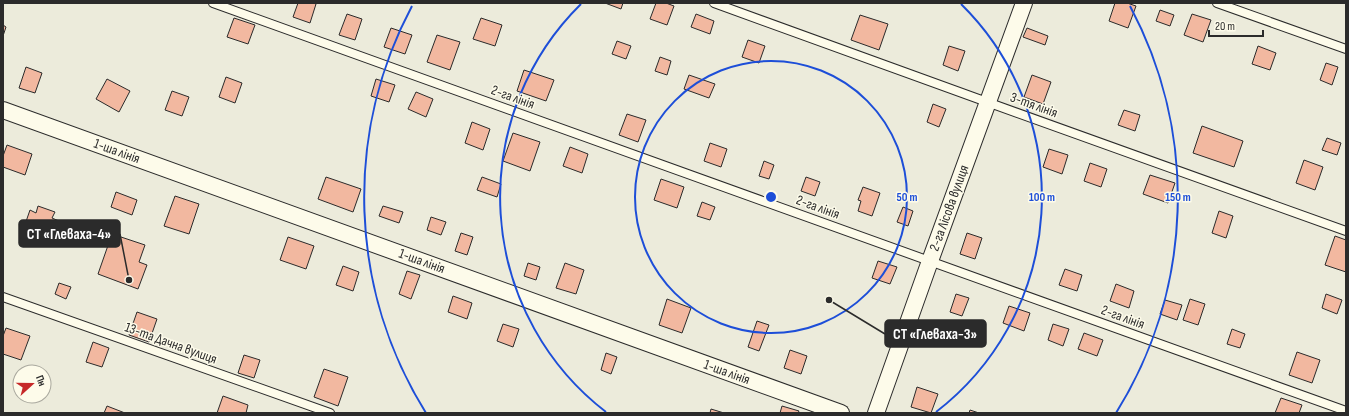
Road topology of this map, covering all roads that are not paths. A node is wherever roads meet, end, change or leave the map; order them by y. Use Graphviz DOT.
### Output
graph roads {
  1 [pos="213,3"];
  2 [pos="714,3"];
  3 [pos="1024,3"];
  4 [pos="1216,3"];
  5 [pos="1346,49"];
  6 [pos="987,102"];
  7 [pos="3,110"];
  8 [pos="1346,231"];
  9 [pos="930,261"];
  10 [pos="3,297"];
  11 [pos="1346,411"];
  12 [pos="330,413"];
  13 [pos="841,413"];
  14 [pos="876,413"];
  1 -- 9 [label="lane, 2-га лінія"];
  2 -- 6 [label="lane, 3-тя лінія"];
  3 -- 6 [label="street, 2-га Лісова вулиця"];
  4 -- 5 [label="lane"];
  6 -- 8 [label="lane, 3-тя лінія"];
  6 -- 9 [label="street, 2-га Лісова вулиця"];
  7 -- 13 [label="street, 1-ша лінія"];
  9 -- 11 [label="lane, 2-га лінія"];
  9 -- 14 [label="street, 2-га Лісова вулиця"];
  10 -- 12 [label="lane, 13-та Дачна вулиця"];
}
